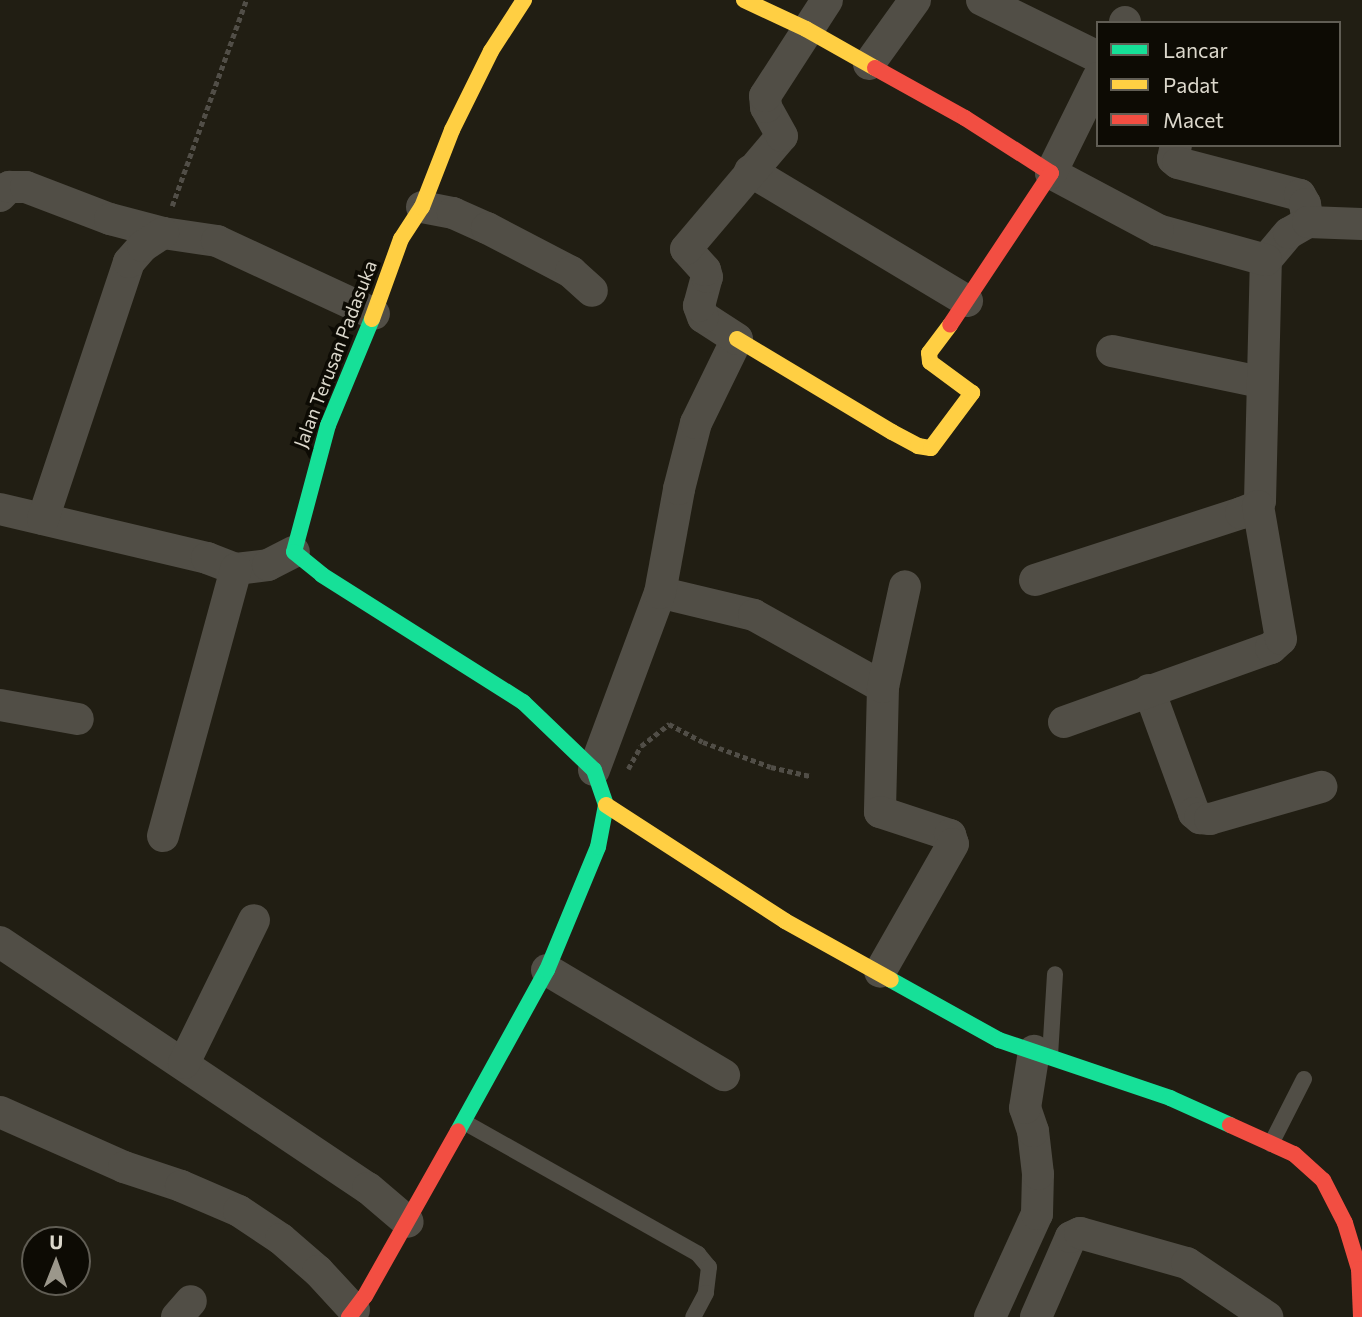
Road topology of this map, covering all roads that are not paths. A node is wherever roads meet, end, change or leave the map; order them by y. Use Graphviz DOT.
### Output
graph roads {
  1 [pos="524,0"];
  2 [pos="744,0"];
  3 [pos="827,0"];
  4 [pos="915,0"];
  5 [pos="982,0"];
  6 [pos="806,29"];
  7 [pos="1096,56"];
  8 [pos="869,64"];
  9 [pos="1096,82"];
  10 [pos="1176,147"];
  11 [pos="750,171"];
  12 [pos="1051,173"];
  13 [pos="0,196"];
  14 [pos="422,206"];
  15 [pos="1308,222"];
  16 [pos="1362,223"];
  17 [pos="163,233"];
  18 [pos="1266,260"];
  19 [pos="592,291"];
  20 [pos="967,301"];
  21 [pos="374,314"];
  22 [pos="737,339"];
  23 [pos="1112,351"];
  24 [pos="1261,382"];
  25 [pos="1258,506"];
  26 [pos="0,509"];
  27 [pos="43,519"];
  28 [pos="294,552"];
  29 [pos="236,569"];
  30 [pos="1035,580"];
  31 [pos="905,586"];
  32 [pos="676,596"];
  33 [pos="883,687"];
  34 [pos="1149,690"];
  35 [pos="0,705"];
  36 [pos="78,719"];
  37 [pos="1064,722"];
  38 [pos="594,770"];
  39 [pos="1321,787"];
  40 [pos="606,805"];
  41 [pos="163,836"];
  42 [pos="254,920"];
  43 [pos="0,942"];
  44 [pos="547,970"];
  45 [pos="880,972"];
  46 [pos="1055,974"];
  47 [pos="1042,1053"];
  48 [pos="184,1063"];
  49 [pos="724,1074"];
  50 [pos="1304,1079"];
  51 [pos="0,1112"];
  52 [pos="464,1122"];
  53 [pos="1272,1144"];
  54 [pos="408,1222"];
  55 [pos="352,1314"];
  56 [pos="693,1317"];
  57 [pos="990,1317"];
  58 [pos="1036,1317"];
  59 [pos="1267,1317"];
  60 [pos="1361,1317"];
  1 -- 14 [label="street, Jalan Terusan Padasuka"];
  2 -- 6 [label="street"];
  3 -- 6 [label="street"];
  4 -- 8 [label="street"];
  5 -- 7 [label="street"];
  6 -- 8 [label="street"];
  6 -- 11 [label="street"];
  8 -- 12 [label="street"];
  9 -- 12 [label="street"];
  10 -- 15 [label="street"];
  11 -- 20 [label="street"];
  11 -- 22 [label="street"];
  12 -- 18 [label="street"];
  12 -- 20 [label="street"];
  13 -- 17 [label="street"];
  14 -- 19 [label="street"];
  14 -- 21 [label="street, Jalan Terusan Padasuka"];
  15 -- 16 [label="street"];
  15 -- 18 [label="street"];
  17 -- 21 [label="street"];
  17 -- 27 [label="street"];
  18 -- 24 [label="street"];
  20 -- 22 [label="street"];
  21 -- 28 [label="street, Jalan Terusan Padasuka"];
  22 -- 38 [label="street"];
  23 -- 24 [label="street"];
  24 -- 25 [label="street"];
  25 -- 30 [label="street"];
  25 -- 34 [label="street"];
  26 -- 27 [label="street"];
  27 -- 29 [label="street"];
  28 -- 29 [label="street"];
  28 -- 38 [label="street"];
  29 -- 41 [label="street"];
  31 -- 33 [label="street"];
  32 -- 33 [label="street"];
  33 -- 45 [label="street"];
  34 -- 37 [label="street"];
  34 -- 39 [label="street"];
  35 -- 36 [label="street"];
  38 -- 40 [label="street"];
  40 -- 44 [label="street"];
  40 -- 45 [label="street"];
  42 -- 48 [label="street"];
  43 -- 48 [label="street"];
  44 -- 49 [label="street"];
  44 -- 52 [label="street"];
  45 -- 47 [label="street"];
  46 -- 47 [label="lane"];
  47 -- 53 [label="street"];
  47 -- 57 [label="street"];
  48 -- 54 [label="street"];
  50 -- 53 [label="lane"];
  51 -- 55 [label="street"];
  52 -- 54 [label="street"];
  52 -- 56 [label="lane"];
  53 -- 60 [label="street"];
  54 -- 55 [label="street"];
  58 -- 59 [label="street"];
}
